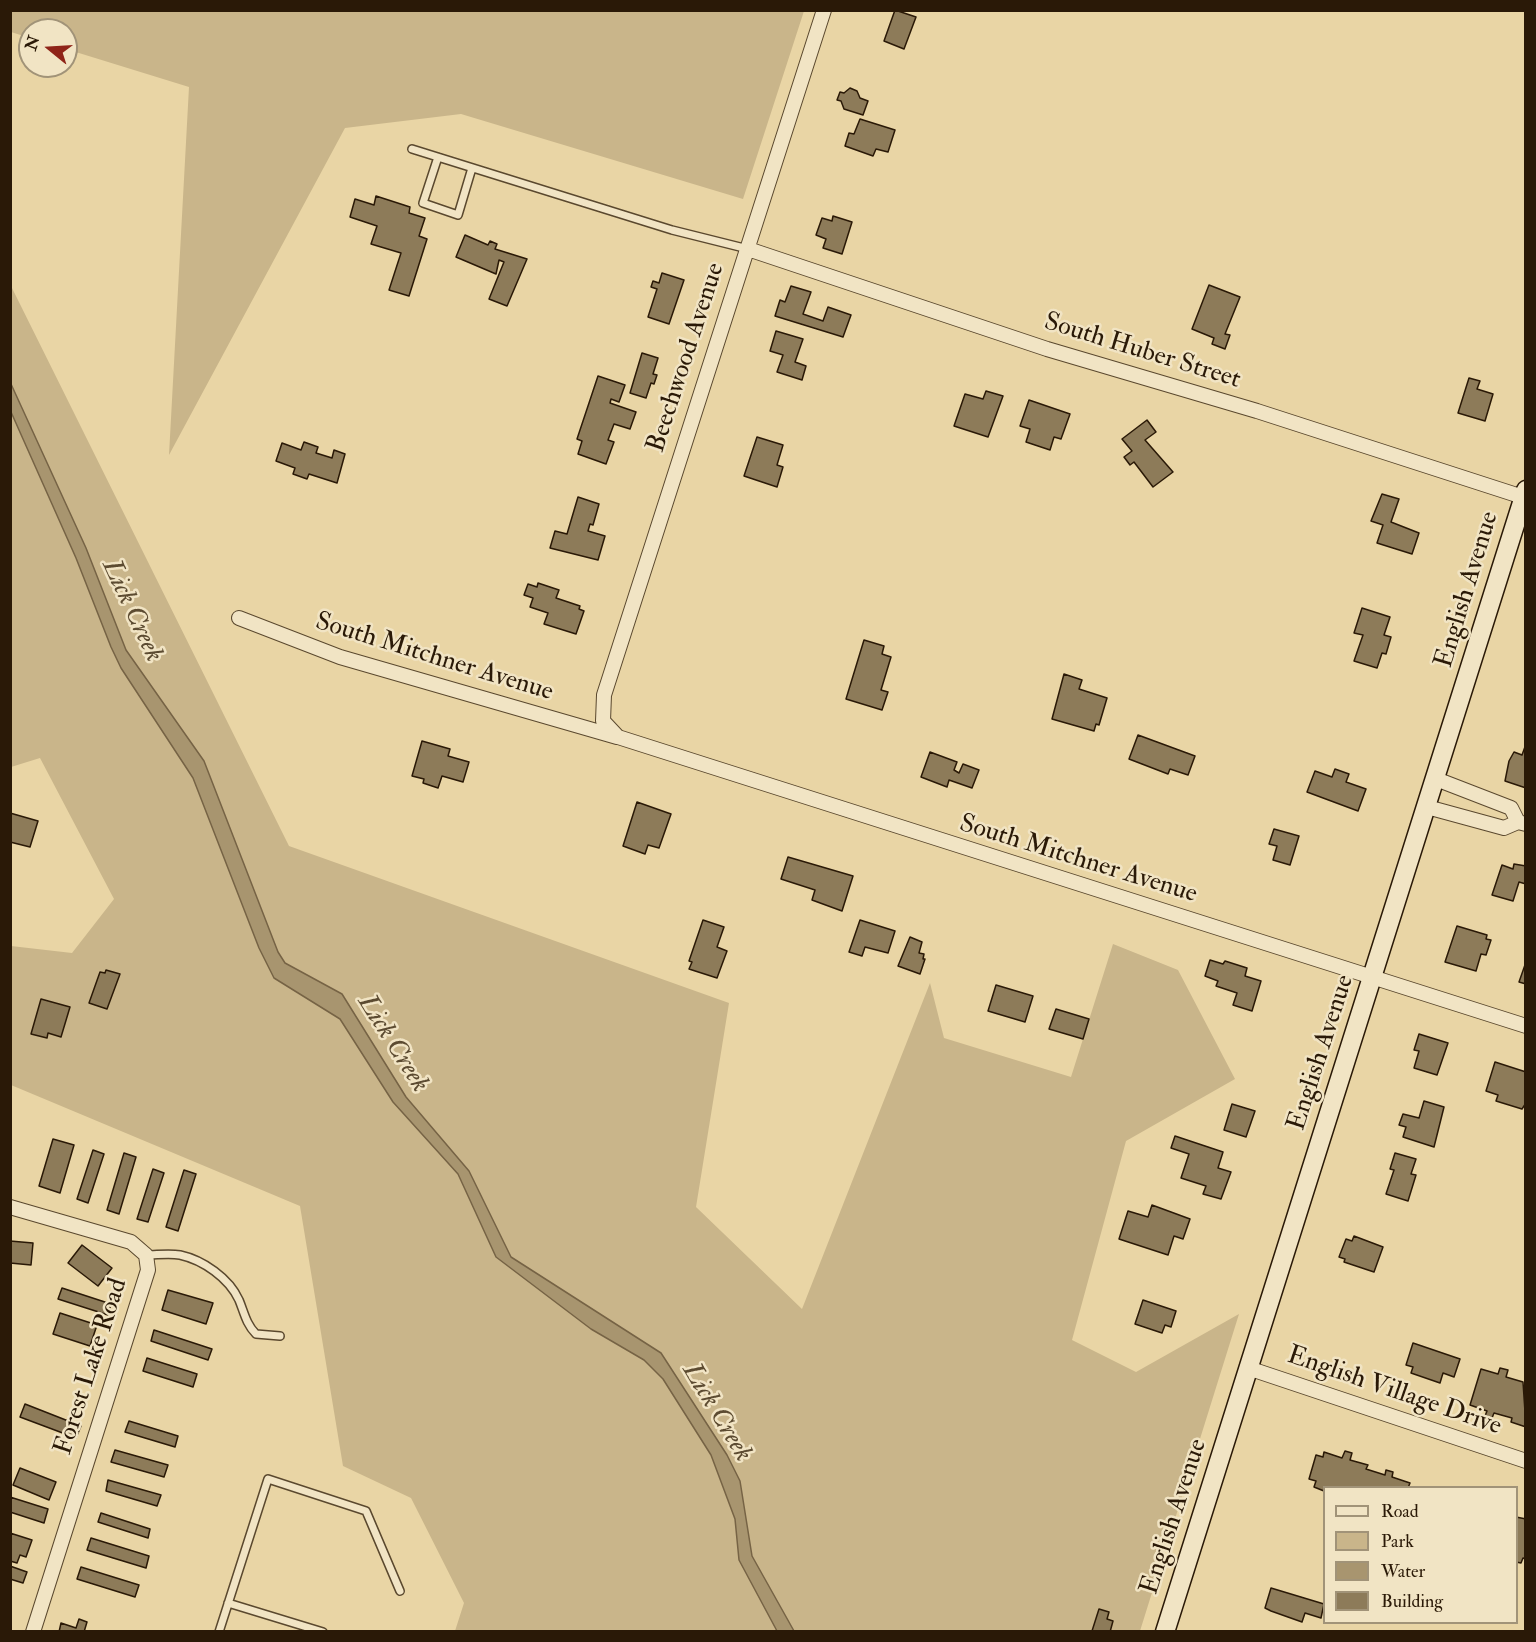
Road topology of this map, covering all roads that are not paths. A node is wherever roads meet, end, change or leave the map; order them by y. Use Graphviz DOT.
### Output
graph roads {
  1 [pos="824,10"];
  2 [pos="412,149"];
  3 [pos="438,157"];
  4 [pos="472,168"];
  5 [pos="748,249"];
  6 [pos="1524,494"];
  7 [pos="239,618"];
  8 [pos="603,721"];
  9 [pos="618,737"];
  10 [pos="1436,779"];
  11 [pos="1427,807"];
  12 [pos="1522,823"];
  13 [pos="1373,978"];
  14 [pos="1526,1026"];
  15 [pos="10,1207"];
  16 [pos="146,1255"];
  17 [pos="280,1336"];
  18 [pos="1248,1368"];
  19 [pos="1526,1461"];
  20 [pos="400,1591"];
  21 [pos="228,1603"];
  22 [pos="33,1632"];
  23 [pos="219,1632"];
  24 [pos="323,1632"];
  25 [pos="1165,1632"];
  1 -- 5 [label="street, Beechwood Avenue"];
  2 -- 3 [label="lane"];
  3 -- 4 [label="lane"];
  3 -- 4 [label="lane"];
  4 -- 5 [label="lane"];
  5 -- 6 [label="street, South Huber Street"];
  5 -- 8 [label="street, Beechwood Avenue"];
  6 -- 10 [label="street, English Avenue"];
  7 -- 9 [label="street, South Mitchner Avenue"];
  8 -- 9 [label="street, South Mitchner Avenue"];
  9 -- 13 [label="street, South Mitchner Avenue"];
  10 -- 11 [label="street, English Avenue"];
  10 -- 12 [label="street"];
  11 -- 12 [label="street"];
  11 -- 13 [label="street, English Avenue"];
  13 -- 14 [label="street, South Mitchner Avenue"];
  13 -- 18 [label="street, English Avenue"];
  15 -- 16 [label="street, Forest Lake Road"];
  16 -- 17 [label="lane"];
  16 -- 22 [label="street, Forest Lake Road"];
  18 -- 19 [label="street, English Village Drive"];
  18 -- 25 [label="street, English Avenue"];
  20 -- 21 [label="lane"];
  21 -- 23 [label="lane"];
  21 -- 24 [label="lane"];
}
